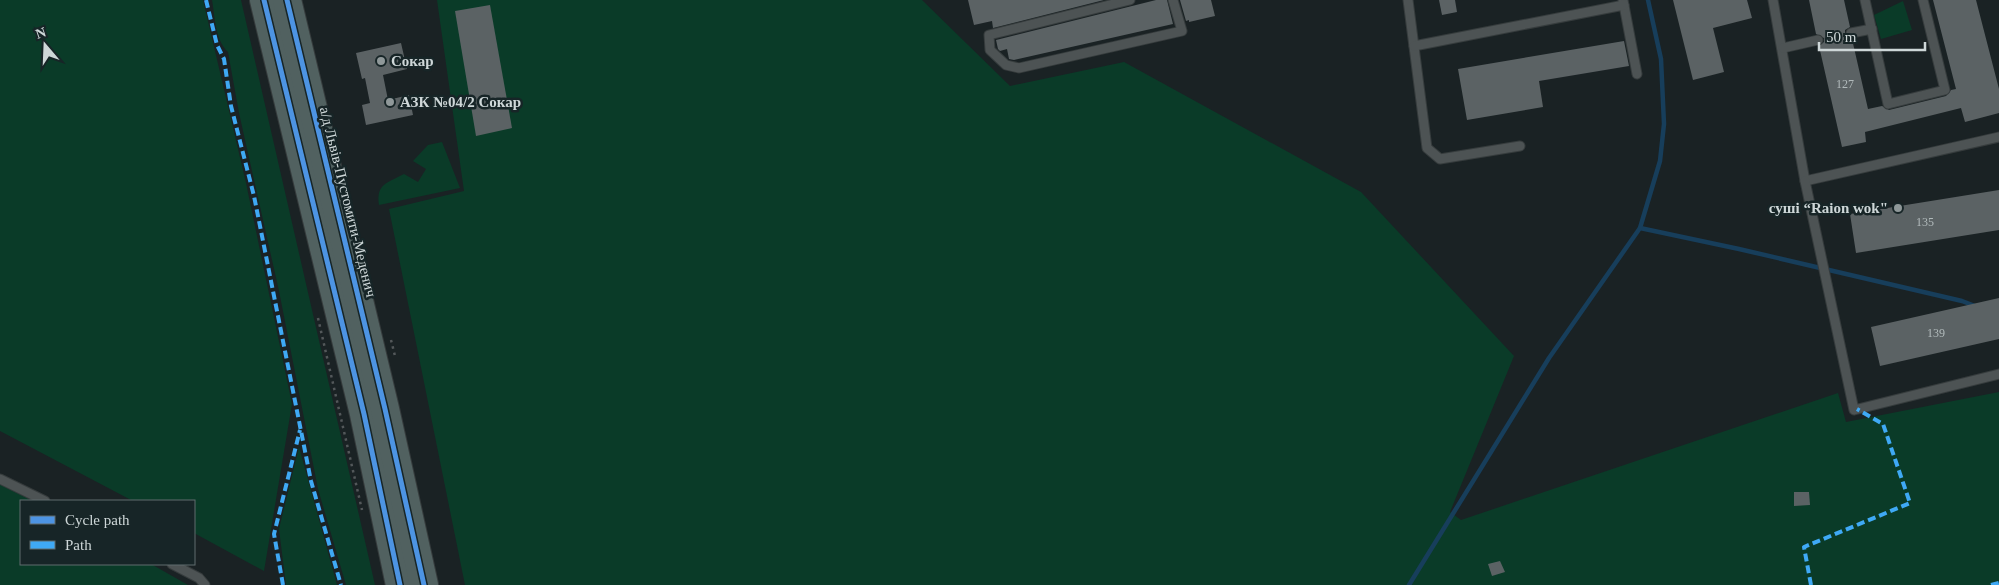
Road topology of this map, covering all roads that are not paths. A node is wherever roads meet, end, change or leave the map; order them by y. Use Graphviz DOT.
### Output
graph roads {
  1 [pos="264,0"];
  2 [pos="287,0"];
  3 [pos="1130,0"];
  4 [pos="1174,0"];
  5 [pos="1408,0"];
  6 [pos="1773,0"];
  7 [pos="1865,0"];
  8 [pos="1923,0"];
  9 [pos="1623,2"];
  10 [pos="1872,28"];
  11 [pos="1851,33"];
  12 [pos="1818,40"];
  13 [pos="1414,46"];
  14 [pos="1783,48"];
  15 [pos="1637,74"];
  16 [pos="1999,137"];
  17 [pos="1520,146"];
  18 [pos="1805,180"];
  19 [pos="1999,374"];
  20 [pos="0,479"];
  21 [pos="43,500"];
  22 [pos="174,565"];
  23 [pos="205,585"];
  24 [pos="400,585"];
  25 [pos="424,585"];
  1 -- 24 [label="main road"];
  2 -- 25 [label="main road, а/д Львів-Пустомити-Меденич"];
  3 -- 4 [label="lane"];
  5 -- 13 [label="lane"];
  6 -- 14 [label="lane"];
  7 -- 10 [label="lane"];
  8 -- 10 [label="lane"];
  9 -- 13 [label="lane"];
  9 -- 15 [label="lane"];
  10 -- 11 [label="lane"];
  12 -- 14 [label="lane"];
  13 -- 17 [label="lane"];
  14 -- 18 [label="lane"];
  16 -- 18 [label="lane"];
  18 -- 19 [label="lane"];
  20 -- 21 [label="lane"];
  22 -- 23 [label="lane"];
}
